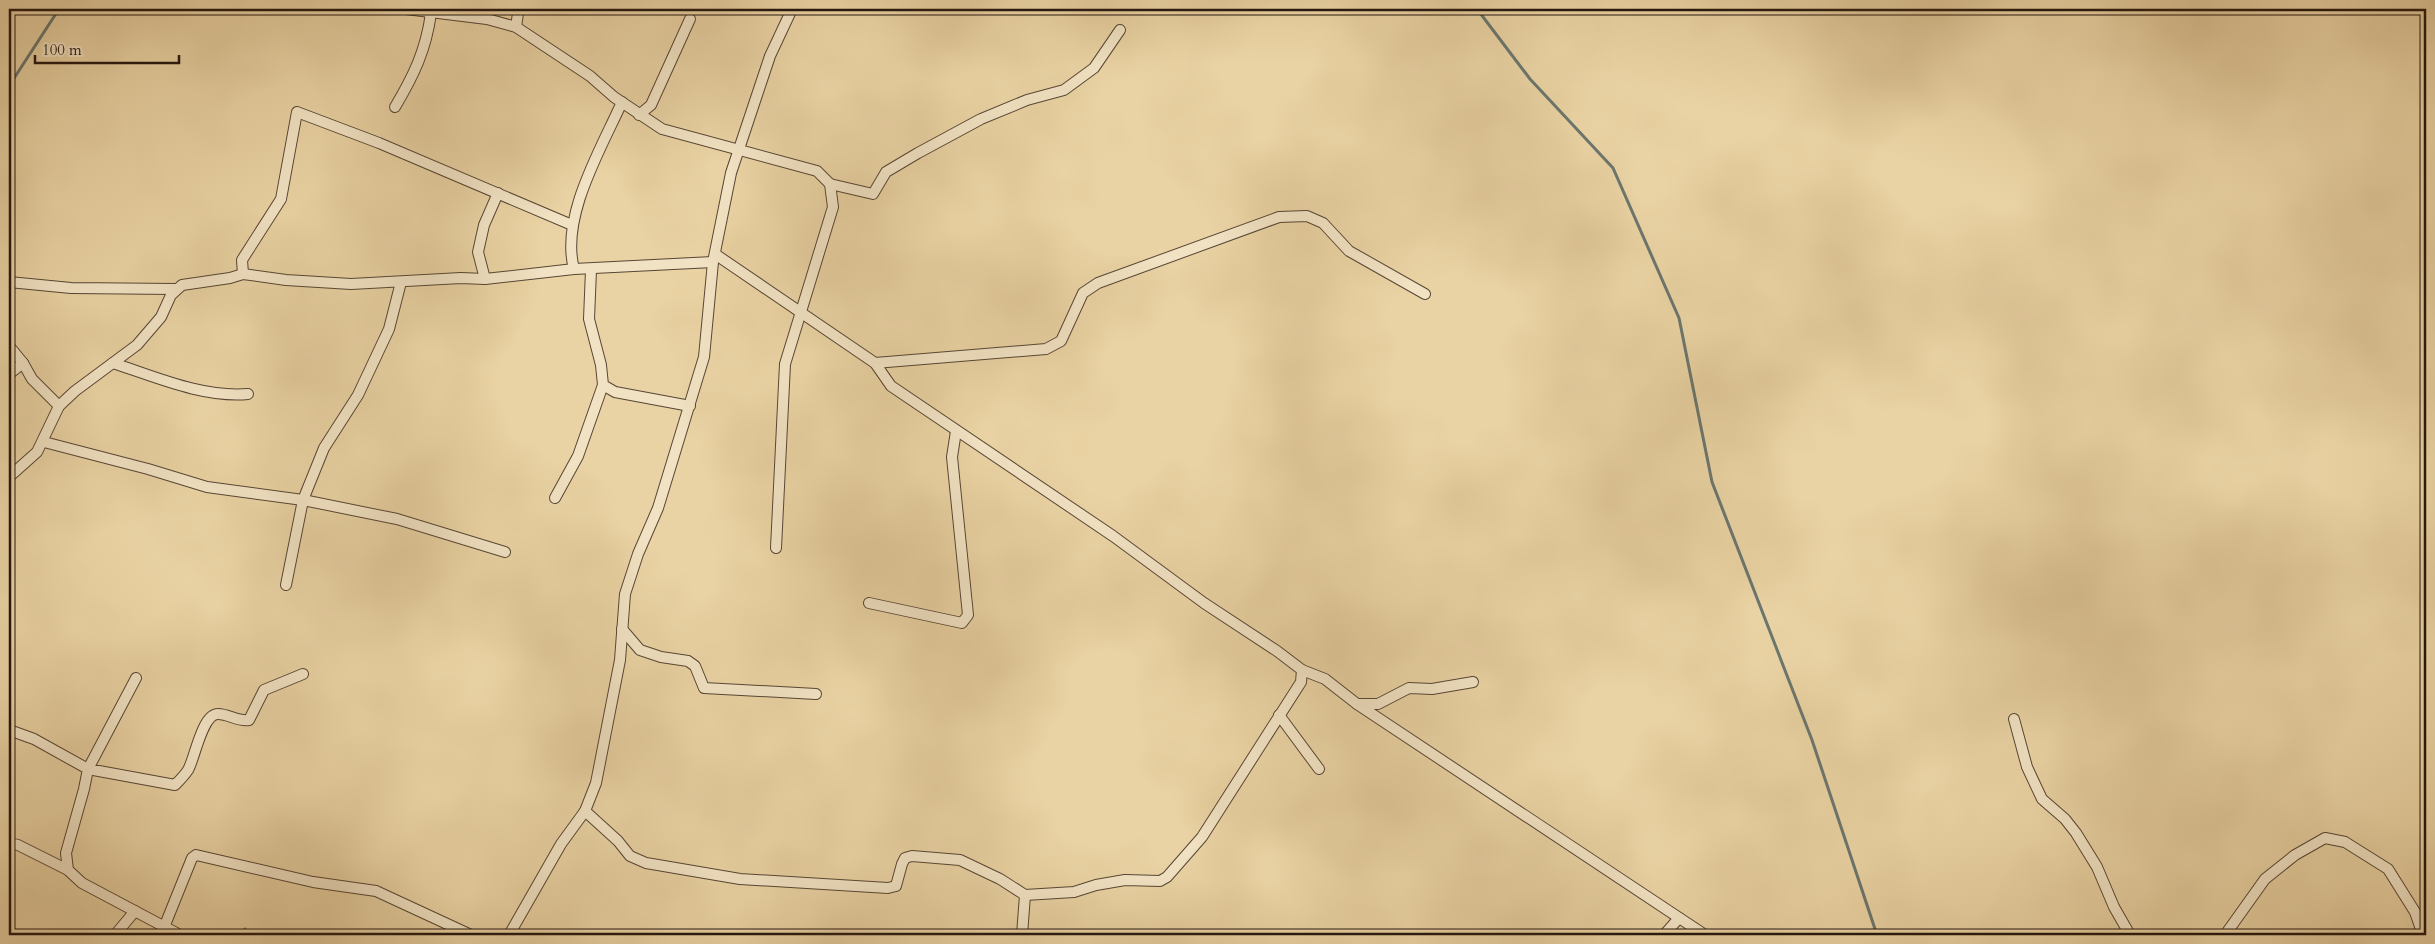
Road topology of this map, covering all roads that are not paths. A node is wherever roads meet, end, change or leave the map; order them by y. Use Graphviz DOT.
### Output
graph roads {
  1 [pos="406,9"];
  2 [pos="515,9"];
  3 [pos="792,9"];
  4 [pos="431,13"];
  5 [pos="690,19"];
  6 [pos="516,27"];
  7 [pos="1120,30"];
  8 [pos="622,102"];
  9 [pos="395,107"];
  10 [pos="639,115"];
  11 [pos="739,148"];
  12 [pos="830,184"];
  13 [pos="498,193"];
  14 [pos="572,225"];
  15 [pos="714,258"];
  16 [pos="574,270"];
  17 [pos="591,270"];
  18 [pos="243,274"];
  19 [pos="485,279"];
  20 [pos="9,282"];
  21 [pos="401,282"];
  22 [pos="176,289"];
  23 [pos="1424,294"];
  24 [pos="802,313"];
  25 [pos="9,346"];
  26 [pos="23,362"];
  27 [pos="114,363"];
  28 [pos="875,363"];
  29 [pos="9,374"];
  30 [pos="603,385"];
  31 [pos="248,394"];
  32 [pos="60,406"];
  33 [pos="690,406"];
  34 [pos="956,431"];
  35 [pos="44,442"];
  36 [pos="9,477"];
  37 [pos="555,498"];
  38 [pos="303,500"];
  39 [pos="776,548"];
  40 [pos="505,552"];
  41 [pos="286,585"];
  42 [pos="869,603"];
  43 [pos="622,629"];
  44 [pos="1302,670"];
  45 [pos="303,674"];
  46 [pos="136,678"];
  47 [pos="1473,682"];
  48 [pos="816,694"];
  49 [pos="1357,704"];
  50 [pos="1279,715"];
  51 [pos="2014,719"];
  52 [pos="9,730"];
  53 [pos="88,769"];
  54 [pos="1319,769"];
  55 [pos="585,811"];
  56 [pos="9,843"];
  57 [pos="68,870"];
  58 [pos="1024,895"];
  59 [pos="135,911"];
  60 [pos="1678,918"];
  61 [pos="432,920"];
  62 [pos="165,925"];
  63 [pos="115,935"];
  64 [pos="180,935"];
  65 [pos="469,935"];
  66 [pos="509,935"];
  67 [pos="1022,935"];
  68 [pos="1664,935"];
  69 [pos="1705,935"];
  70 [pos="2130,935"];
  71 [pos="2225,935"];
  72 [pos="2423,935"];
  1 -- 4 [label="street"];
  2 -- 6 [label="street"];
  3 -- 11 [label="street"];
  4 -- 6 [label="street"];
  4 -- 9 [label="street"];
  5 -- 10 [label="street"];
  6 -- 8 [label="street"];
  7 -- 12 [label="street"];
  8 -- 10 [label="street"];
  8 -- 14 [label="street"];
  10 -- 11 [label="street"];
  11 -- 12 [label="street"];
  11 -- 15 [label="street"];
  12 -- 24 [label="street"];
  13 -- 14 [label="street"];
  13 -- 18 [label="street"];
  13 -- 19 [label="street"];
  14 -- 16 [label="street"];
  15 -- 17 [label="street"];
  15 -- 24 [label="street"];
  15 -- 33 [label="street"];
  16 -- 17 [label="street"];
  16 -- 19 [label="street"];
  17 -- 30 [label="street"];
  18 -- 21 [label="street"];
  18 -- 22 [label="street"];
  19 -- 21 [label="street"];
  20 -- 22 [label="street"];
  21 -- 38 [label="street"];
  22 -- 27 [label="street"];
  23 -- 28 [label="street"];
  24 -- 28 [label="street"];
  24 -- 39 [label="street"];
  25 -- 26 [label="street"];
  26 -- 29 [label="street"];
  26 -- 32 [label="street"];
  27 -- 31 [label="street"];
  27 -- 32 [label="street"];
  28 -- 34 [label="street"];
  30 -- 33 [label="street"];
  30 -- 37 [label="street"];
  32 -- 35 [label="street"];
  33 -- 43 [label="street"];
  34 -- 42 [label="street"];
  34 -- 44 [label="street"];
  35 -- 36 [label="street"];
  35 -- 38 [label="street"];
  38 -- 40 [label="street"];
  38 -- 41 [label="street"];
  43 -- 48 [label="street"];
  43 -- 55 [label="street"];
  44 -- 49 [label="street"];
  44 -- 50 [label="street"];
  45 -- 53 [label="street"];
  46 -- 53 [label="street"];
  47 -- 49 [label="street"];
  49 -- 60 [label="street"];
  50 -- 54 [label="street"];
  50 -- 58 [label="street"];
  51 -- 70 [label="street"];
  52 -- 53 [label="street"];
  53 -- 57 [label="street"];
  55 -- 58 [label="street"];
  55 -- 66 [label="street"];
  56 -- 57 [label="street"];
  57 -- 59 [label="street"];
  58 -- 67 [label="street"];
  59 -- 62 [label="street"];
  59 -- 63 [label="street"];
  60 -- 68 [label="street"];
  60 -- 69 [label="street"];
  61 -- 65 [label="street"];
  62 -- 64 [label="street"];
  62 -- 65 [label="street"];
  71 -- 72 [label="street"];
}
